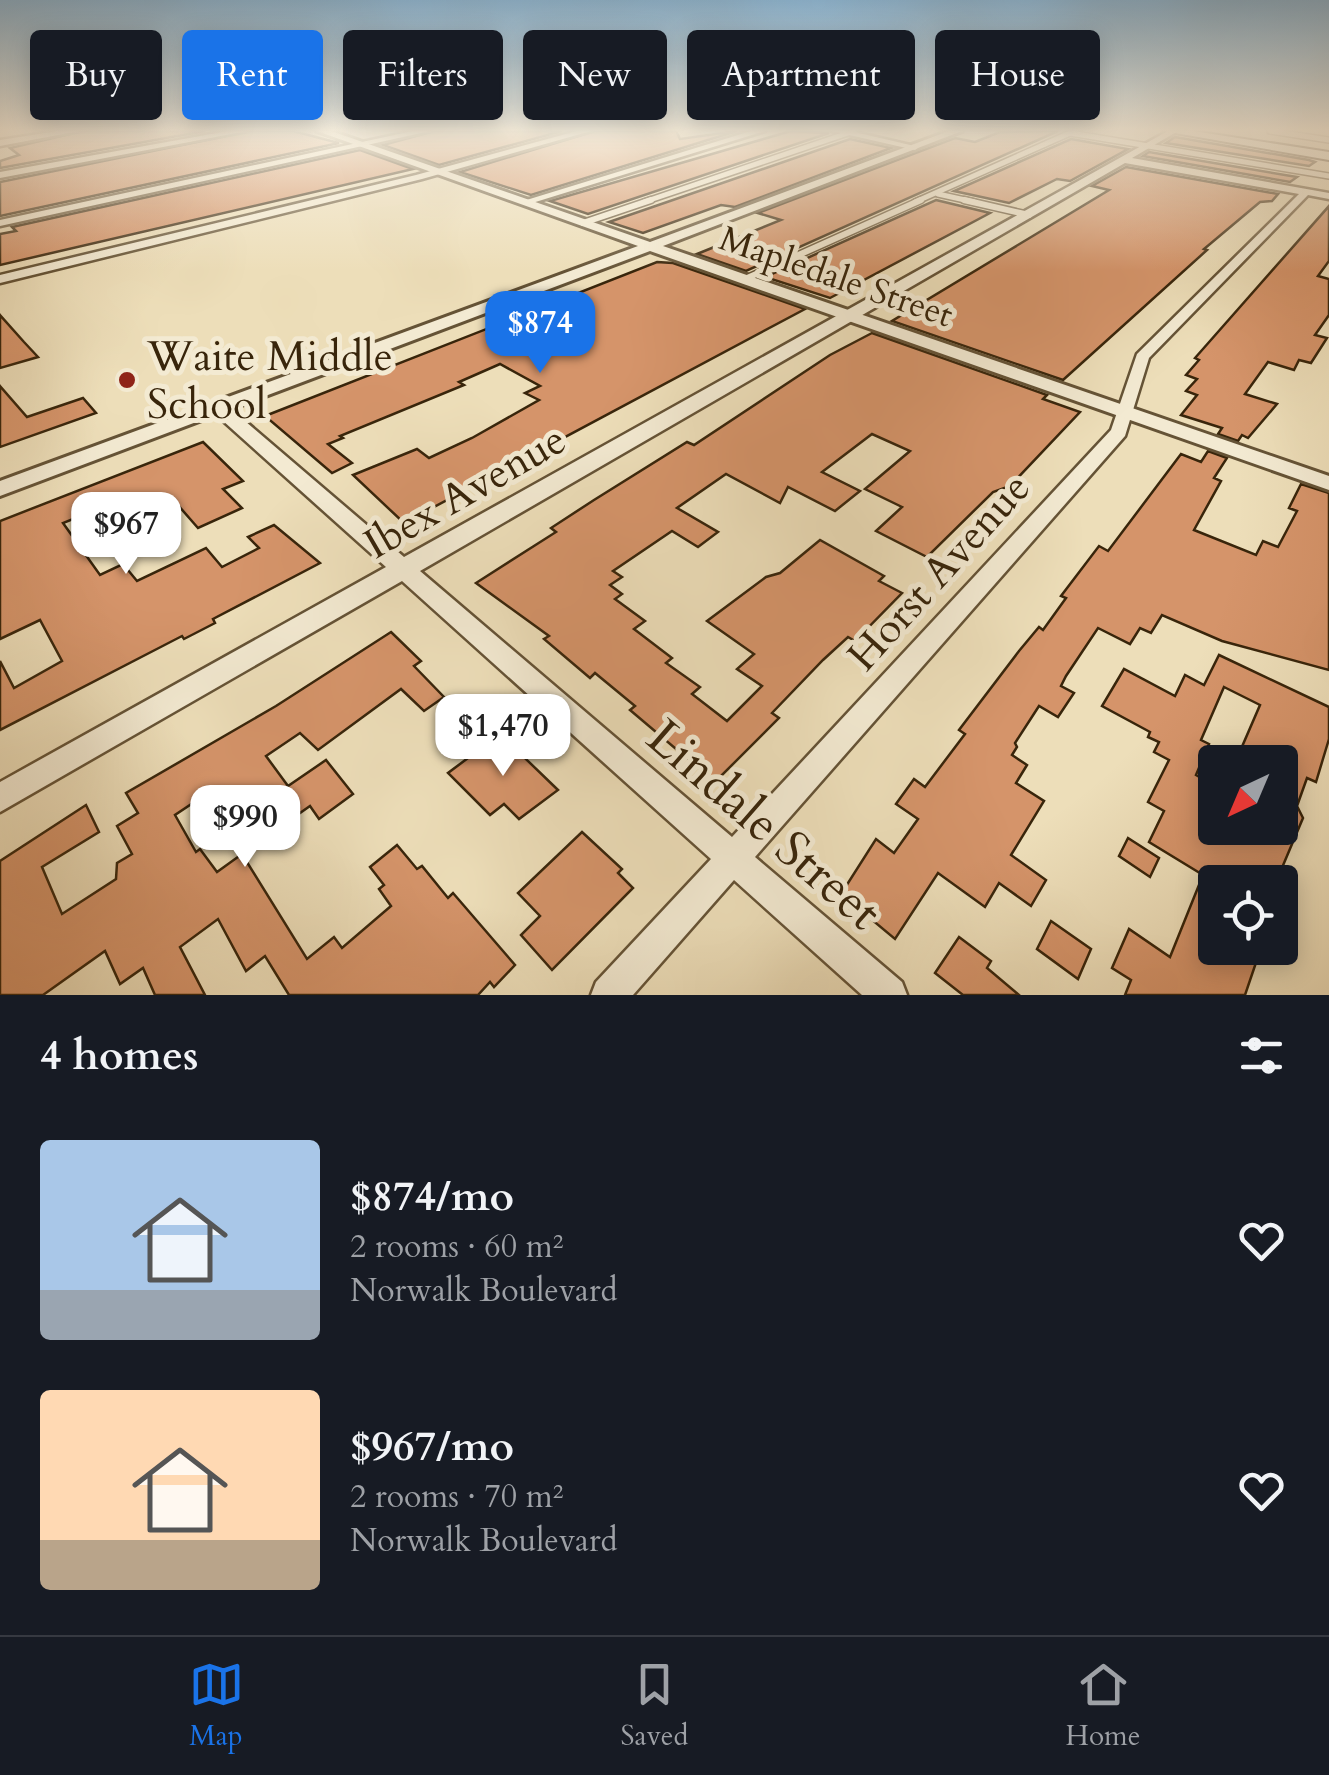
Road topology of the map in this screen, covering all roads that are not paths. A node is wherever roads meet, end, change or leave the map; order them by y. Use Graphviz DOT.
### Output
graph roads {
  1 [pos="215,177"];
  2 [pos="416,177"];
  3 [pos="454,177"];
  4 [pos="606,177"];
  5 [pos="717,177"];
  6 [pos="834,177"];
  7 [pos="971,177"];
  8 [pos="1096,177"];
  9 [pos="1224,177"];
  10 [pos="936,193"];
  11 [pos="1318,194"];
  12 [pos="524,202"];
  13 [pos="1030,215"];
  14 [pos="0,223"];
  15 [pos="583,223"];
  16 [pos="650,246"];
  17 [pos="0,278"];
  18 [pos="744,279"];
  19 [pos="848,315"];
  20 [pos="218,407"];
  21 [pos="1129,413"];
  22 [pos="1329,483"];
  23 [pos="0,489"];
  24 [pos="405,570"];
  25 [pos="0,798"];
  26 [pos="734,858"];
  27 [pos="609,995"];
  28 [pos="888,995"];
  1 -- 14 [label="street"];
  2 -- 17 [label="street"];
  3 -- 12 [label="street, Mapledale Street"];
  4 -- 12 [label="street"];
  5 -- 15 [label="lane"];
  6 -- 16 [label="street"];
  7 -- 10 [label="lane"];
  8 -- 13 [label="street, Ibex Avenue"];
  9 -- 11 [label="street"];
  10 -- 13 [label="lane"];
  10 -- 18 [label="lane"];
  11 -- 21 [label="street, Horst Avenue"];
  12 -- 15 [label="street, Mapledale Street"];
  13 -- 19 [label="street, Ibex Avenue"];
  15 -- 16 [label="street, Mapledale Street"];
  16 -- 18 [label="street, Mapledale Street"];
  16 -- 20 [label="street"];
  18 -- 19 [label="street, Mapledale Street"];
  19 -- 21 [label="street, Mapledale Street"];
  19 -- 24 [label="street, Ibex Avenue"];
  20 -- 23 [label="street"];
  20 -- 24 [label="street, Lindale Street"];
  21 -- 22 [label="street, Mapledale Street"];
  21 -- 26 [label="street, Horst Avenue"];
  24 -- 25 [label="street, Ibex Avenue"];
  24 -- 26 [label="street, Lindale Street"];
  26 -- 27 [label="street, Horst Avenue"];
  26 -- 28 [label="street, Lindale Street"];
}
